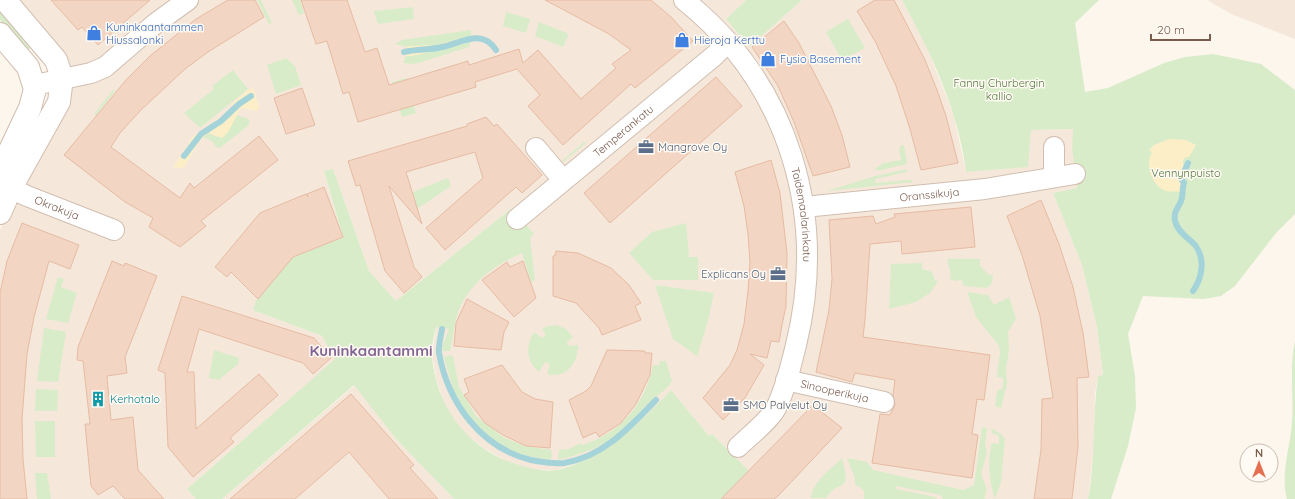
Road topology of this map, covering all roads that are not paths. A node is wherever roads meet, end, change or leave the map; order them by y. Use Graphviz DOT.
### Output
graph roads {
  1 [pos="5,0"];
  2 [pos="188,0"];
  3 [pos="684,0"];
  4 [pos="0,34"];
  5 [pos="728,42"];
  6 [pos="62,78"];
  7 [pos="35,84"];
  8 [pos="1054,147"];
  9 [pos="536,148"];
  10 [pos="1075,174"];
  11 [pos="1054,176"];
  12 [pos="563,180"];
  13 [pos="4,181"];
  14 [pos="804,207"];
  15 [pos="0,213"];
  16 [pos="517,219"];
  17 [pos="114,230"];
  18 [pos="786,380"];
  19 [pos="884,402"];
  20 [pos="738,447"];
  1 -- 6 [label="street"];
  2 -- 6 [label="street"];
  3 -- 5 [label="street, Taidemaalarinkatu"];
  4 -- 7 [label="street"];
  5 -- 12 [label="street, Temperankatu"];
  5 -- 14 [label="street, Taidemaalarinkatu"];
  6 -- 7 [label="street"];
  6 -- 13 [label="street"];
  7 -- 13 [label="street"];
  8 -- 11 [label="street"];
  9 -- 12 [label="street"];
  10 -- 11 [label="street, Oranssikuja"];
  11 -- 14 [label="street, Oranssikuja"];
  12 -- 16 [label="street, Temperankatu"];
  13 -- 15 [label="street"];
  13 -- 17 [label="street, Okrakuja"];
  14 -- 18 [label="street, Taidemaalarinkatu"];
  18 -- 19 [label="street, Sinooperikuja"];
  18 -- 20 [label="street, Taidemaalarinkatu"];
}
